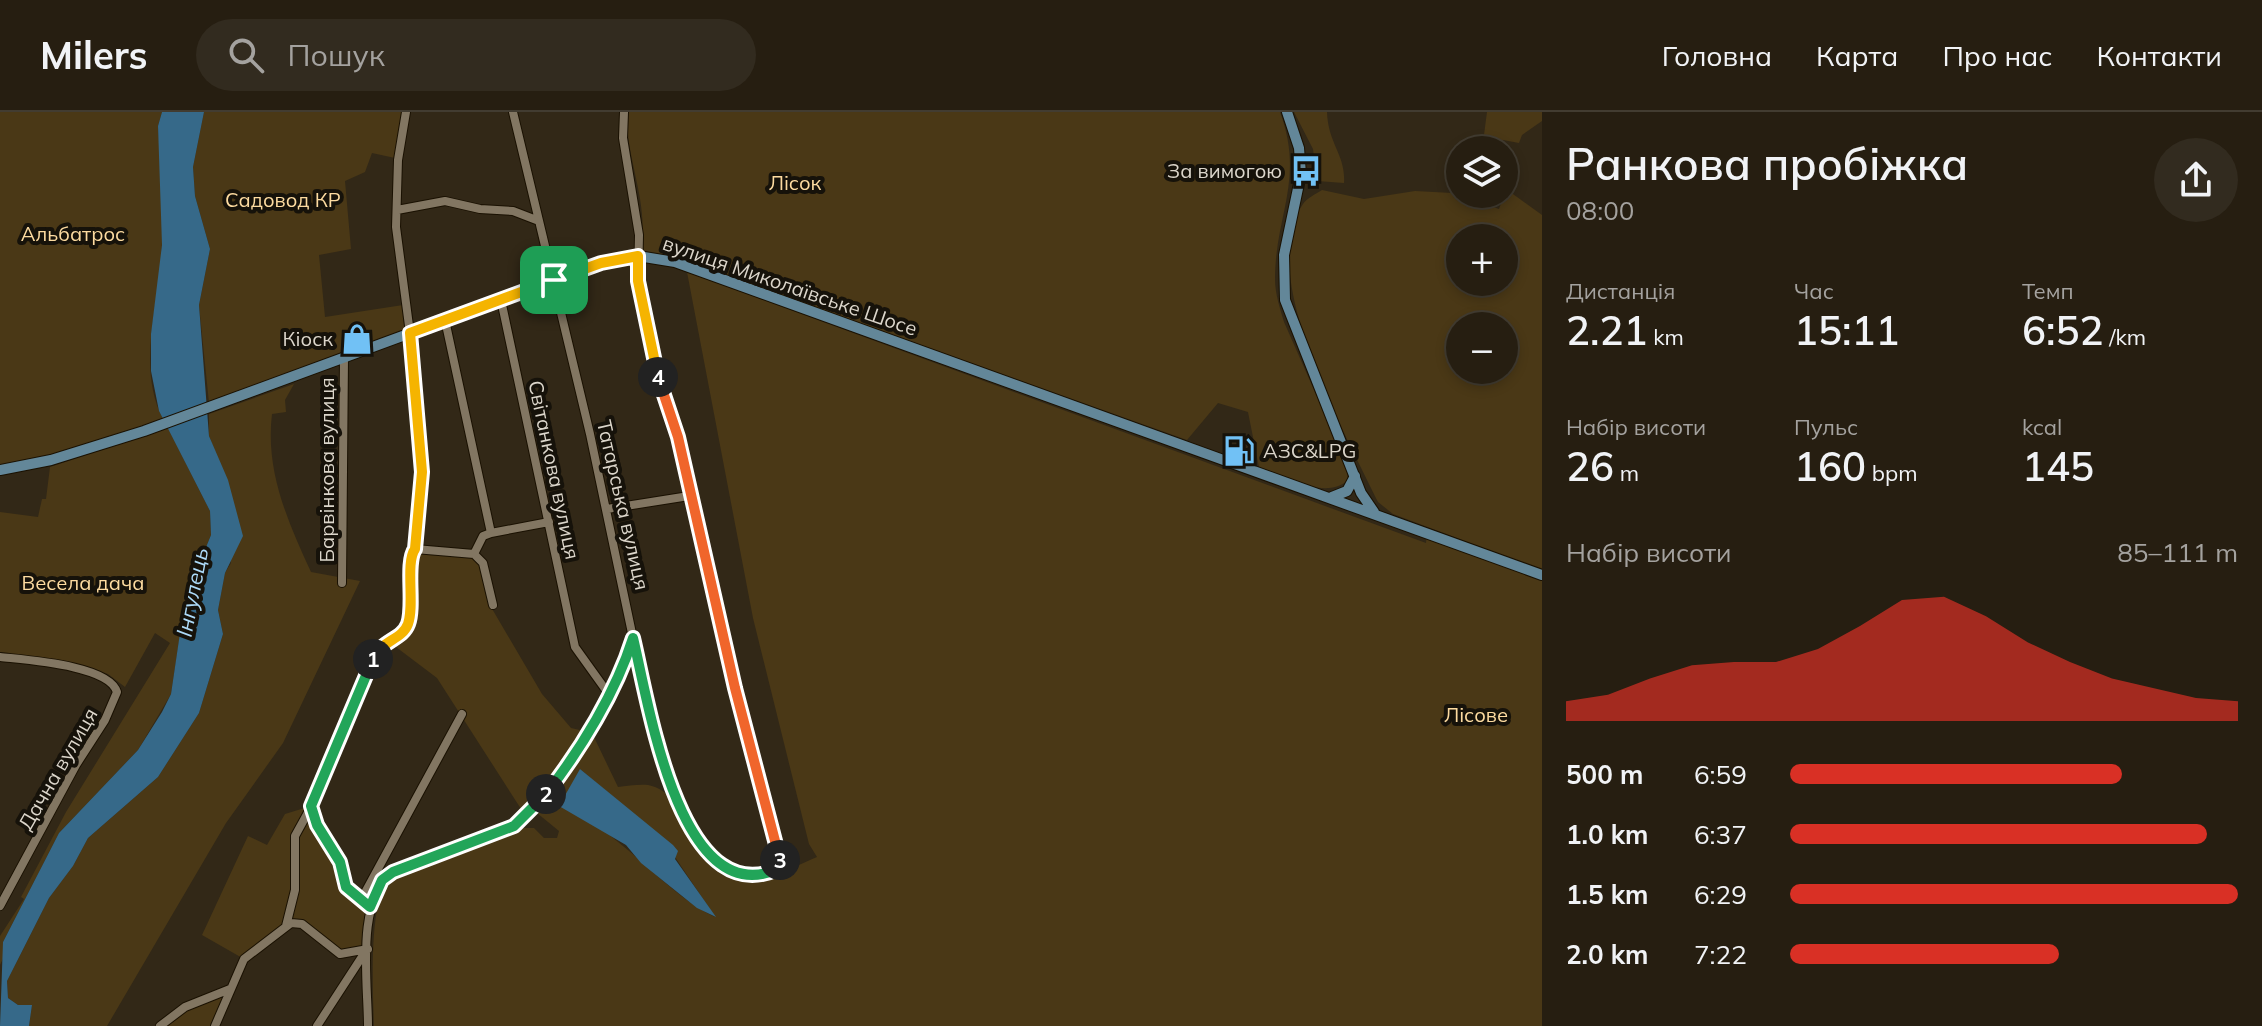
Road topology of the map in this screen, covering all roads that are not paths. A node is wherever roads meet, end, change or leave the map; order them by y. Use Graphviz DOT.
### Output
graph roads {
  1 [pos="406,112"];
  2 [pos="513,112"];
  3 [pos="624,112"];
  4 [pos="1287,112"];
  5 [pos="397,210"];
  6 [pos="539,221"];
  7 [pos="638,256"];
  8 [pos="554,280"];
  9 [pos="501,300"];
  10 [pos="445,320"];
  11 [pos="410,333"];
  12 [pos="344,358"];
  13 [pos="0,470"];
  14 [pos="1355,476"];
  15 [pos="689,496"];
  16 [pos="1332,497"];
  17 [pos="607,509"];
  18 [pos="1375,513"];
  19 [pos="549,522"];
  20 [pos="491,533"];
  21 [pos="415,549"];
  22 [pos="474,554"];
  23 [pos="1542,575"];
  24 [pos="342,583"];
  25 [pos="493,605"];
  26 [pos="633,638"];
  27 [pos="0,657"];
  28 [pos="608,693"];
  29 [pos="462,714"];
  30 [pos="311,806"];
  31 [pos="361,900"];
  32 [pos="0,906"];
  33 [pos="370,907"];
  34 [pos="286,926"];
  35 [pos="368,949"];
  36 [pos="230,989"];
  37 [pos="160,1026"];
  38 [pos="215,1026"];
  39 [pos="317,1026"];
  40 [pos="368,1026"];
  1 -- 5 [label="street"];
  2 -- 6 [label="street, Татарська вулиця"];
  3 -- 7 [label="street"];
  4 -- 14 [label="main road"];
  5 -- 6 [label="street"];
  5 -- 11 [label="street"];
  6 -- 8 [label="street, Татарська вулиця"];
  7 -- 8 [label="main road, вулиця Миколаївське Шосе"];
  7 -- 15 [label="street"];
  7 -- 16 [label="main road, вулиця Миколаївське Шосе"];
  8 -- 9 [label="main road, вулиця Миколаївське Шосе"];
  8 -- 17 [label="street, Татарська вулиця"];
  9 -- 10 [label="main road, вулиця Миколаївське Шосе"];
  9 -- 19 [label="street, Світанкова вулиця"];
  10 -- 11 [label="main road, вулиця Миколаївське Шосе"];
  10 -- 20 [label="street"];
  11 -- 12 [label="main road, вулиця Миколаївське Шосе"];
  11 -- 21 [label="street"];
  12 -- 13 [label="main road, вулиця Миколаївське Шосе"];
  12 -- 24 [label="street, Барвінкова вулиця"];
  14 -- 16 [label="main road"];
  14 -- 18 [label="main road"];
  15 -- 17 [label="street"];
  15 -- 26 [label="street, Татарська вулиця"];
  16 -- 18 [label="main road, вулиця Миколаївське Шосе"];
  17 -- 26 [label="street, Татарська вулиця"];
  18 -- 23 [label="main road, вулиця Миколаївське Шосе"];
  19 -- 20 [label="street"];
  19 -- 28 [label="street, Світанкова вулиця"];
  20 -- 22 [label="street"];
  21 -- 22 [label="street"];
  21 -- 30 [label="street"];
  22 -- 25 [label="street"];
  26 -- 28 [label="street"];
  27 -- 32 [label="street, Дачна вулиця"];
  28 -- 33 [label="street"];
  29 -- 31 [label="street"];
  30 -- 31 [label="street"];
  30 -- 34 [label="street"];
  31 -- 33 [label="street"];
  33 -- 35 [label="street"];
  34 -- 35 [label="street"];
  34 -- 36 [label="street"];
  35 -- 39 [label="street"];
  35 -- 40 [label="street"];
  36 -- 37 [label="street"];
  36 -- 38 [label="street"];
}
